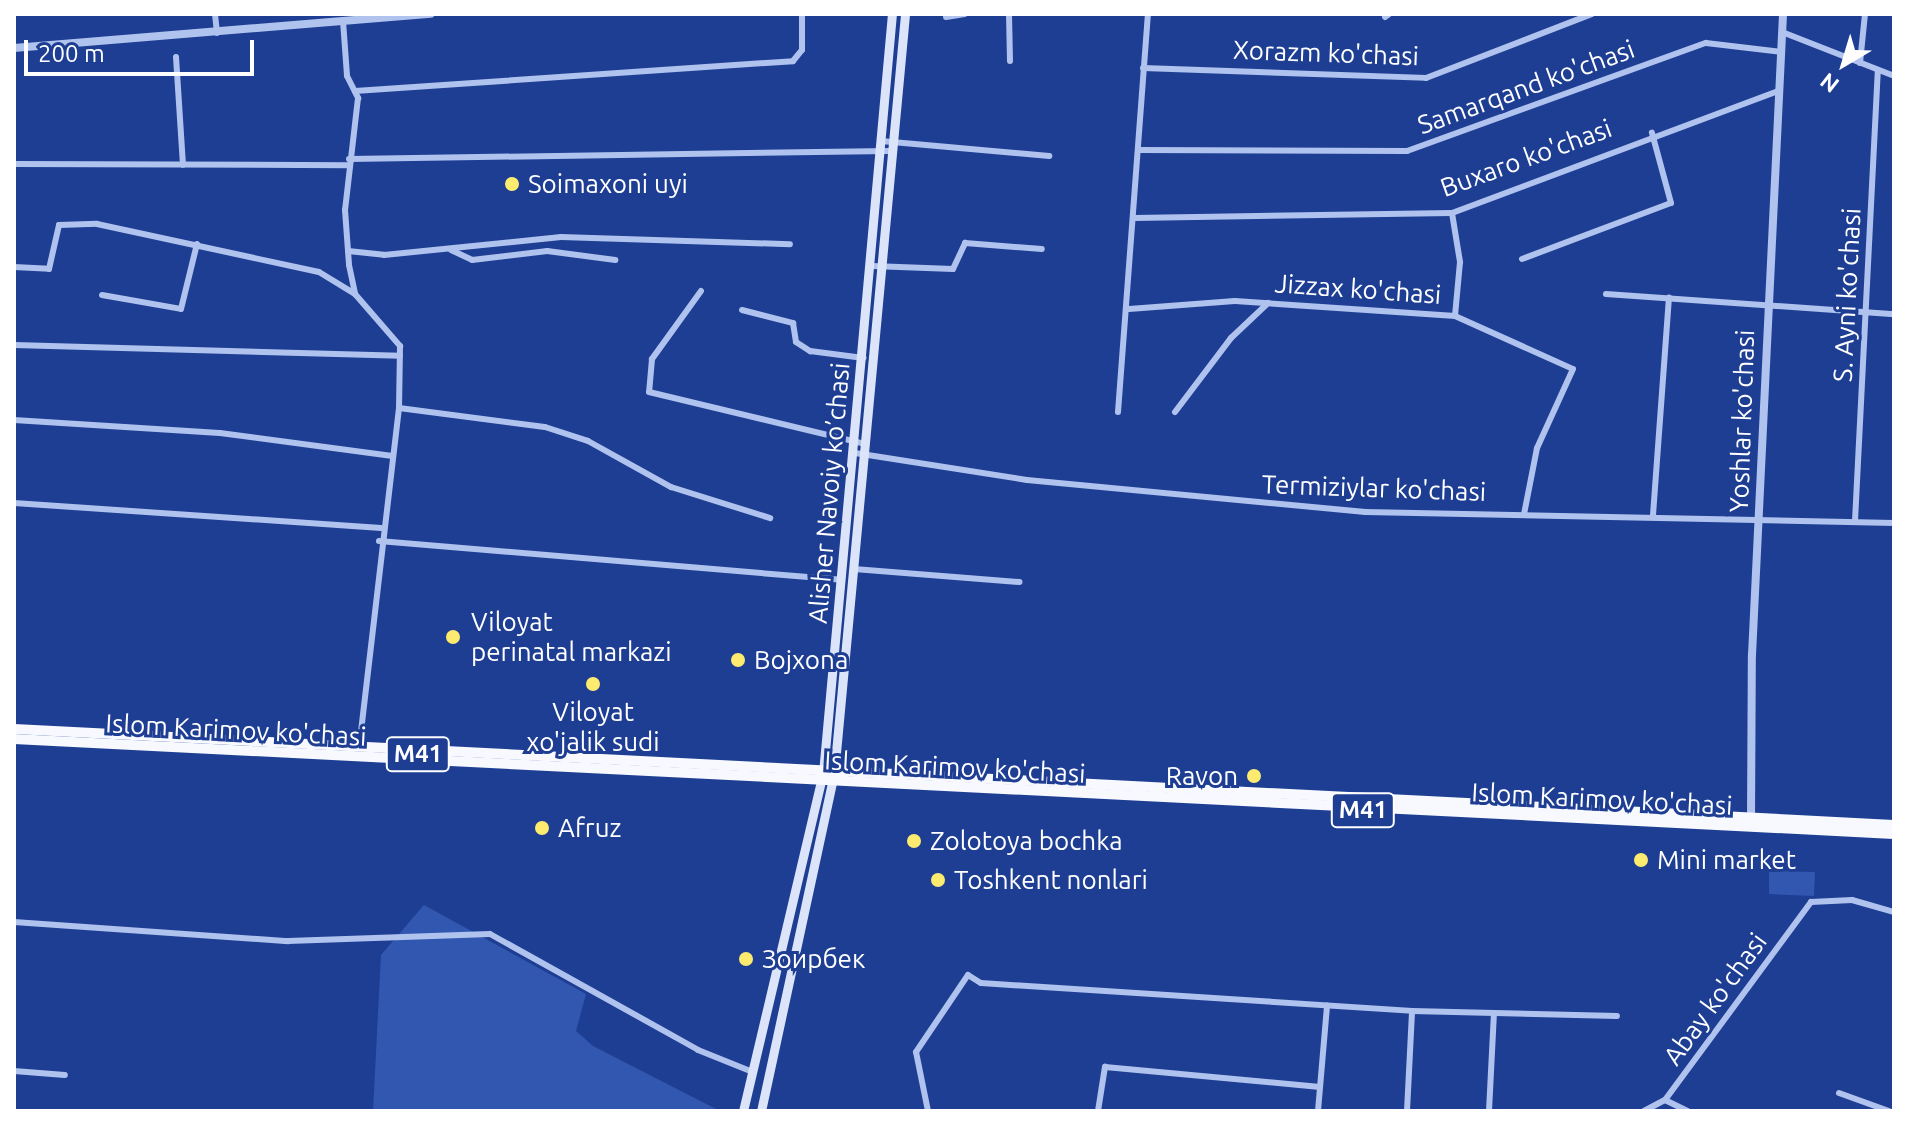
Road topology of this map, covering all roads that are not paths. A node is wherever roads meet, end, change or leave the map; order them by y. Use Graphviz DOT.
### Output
graph roads {
  1 [pos="215,14"];
  2 [pos="305,14"];
  3 [pos="431,14"];
  4 [pos="802,14"];
  5 [pos="892,14"];
  6 [pos="905,14"];
  7 [pos="965,14"];
  8 [pos="1009,14"];
  9 [pos="1148,14"];
  10 [pos="1592,14"];
  11 [pos="1783,14"];
  12 [pos="1865,14"];
  13 [pos="946,17"];
  14 [pos="343,21"];
  15 [pos="306,24"];
  16 [pos="1782,32"];
  17 [pos="217,33"];
  18 [pos="14,48"];
  19 [pos="1781,52"];
  20 [pos="176,57"];
  21 [pos="1010,61"];
  22 [pos="1860,63"];
  23 [pos="1143,68"];
  24 [pos="1878,71"];
  25 [pos="1894,76"];
  26 [pos="355,91"];
  27 [pos="1779,91"];
  28 [pos="1652,133"];
  29 [pos="886,146"];
  30 [pos="1138,150"];
  31 [pos="1049,156"];
  32 [pos="349,162"];
  33 [pos="14,164"];
  34 [pos="183,165"];
  35 [pos="1452,213"];
  36 [pos="1134,218"];
  37 [pos="197,244"];
  38 [pos="790,244"];
  39 [pos="1042,249"];
  40 [pos="451,250"];
  41 [pos="348,251"];
  42 [pos="1522,259"];
  43 [pos="615,260"];
  44 [pos="14,267"];
  45 [pos="877,267"];
  46 [pos="701,291"];
  47 [pos="355,294"];
  48 [pos="1606,294"];
  49 [pos="102,295"];
  50 [pos="1669,298"];
  51 [pos="1268,303"];
  52 [pos="1766,305"];
  53 [pos="1129,309"];
  54 [pos="742,310"];
  55 [pos="1866,312"];
  56 [pos="1894,314"];
  57 [pos="1455,316"];
  58 [pos="14,345"];
  59 [pos="400,356"];
  60 [pos="864,358"];
  61 [pos="399,408"];
  62 [pos="1118,412"];
  63 [pos="1175,412"];
  64 [pos="14,420"];
  65 [pos="860,449"];
  66 [pos="392,456"];
  67 [pos="14,503"];
  68 [pos="1524,514"];
  69 [pos="1653,515"];
  70 [pos="1758,517"];
  71 [pos="770,518"];
  72 [pos="1855,521"];
  73 [pos="1894,523"];
  74 [pos="381,528"];
  75 [pos="379,541"];
  76 [pos="854,569"];
  77 [pos="848,580"];
  78 [pos="1019,582"];
  79 [pos="14,729"];
  80 [pos="14,739"];
  81 [pos="359,751"];
  82 [pos="828,778"];
  83 [pos="1752,824"];
  84 [pos="1894,825"];
  85 [pos="1894,834"];
  86 [pos="1894,912"];
  87 [pos="14,922"];
  88 [pos="1327,1005"];
  89 [pos="1412,1011"];
  90 [pos="1494,1013"];
  91 [pos="1617,1016"];
  92 [pos="14,1071"];
  93 [pos="753,1072"];
  94 [pos="65,1075"];
  95 [pos="749,1087"];
  96 [pos="1320,1087"];
  97 [pos="766,1090"];
  98 [pos="1839,1093"];
  99 [pos="1665,1100"];
  100 [pos="743,1111"];
  101 [pos="761,1111"];
  102 [pos="928,1111"];
  103 [pos="1098,1111"];
  104 [pos="1318,1111"];
  105 [pos="1407,1111"];
  106 [pos="1489,1111"];
  107 [pos="1644,1111"];
  108 [pos="1688,1111"];
  109 [pos="1889,1111"];
  1 -- 17 [label="street"];
  2 -- 15 [label="street"];
  3 -- 14 [label="street"];
  4 -- 26 [label="street"];
  5 -- 29 [label="main road, Alisher Navoiy ko’chasi"];
  6 -- 29 [label="main road, Alisher Navoiy ko’chasi"];
  7 -- 13 [label="street"];
  8 -- 21 [label="street"];
  9 -- 23 [label="street"];
  10 -- 23 [label="street, Xorazm ko'chasi"];
  11 -- 16 [label="street, Yoshlar ko'chasi"];
  12 -- 22 [label="street"];
  14 -- 15 [label="street"];
  14 -- 26 [label="street"];
  15 -- 17 [label="street"];
  16 -- 19 [label="street, Yoshlar ko'chasi"];
  16 -- 22 [label="street"];
  17 -- 18 [label="street"];
  19 -- 27 [label="street, Yoshlar ko'chasi"];
  19 -- 30 [label="street, Samarqand ko'chasi"];
  20 -- 34 [label="street"];
  22 -- 24 [label="street"];
  23 -- 30 [label="street"];
  24 -- 25 [label="street"];
  24 -- 55 [label="street, S. Ayni ko'chasi"];
  26 -- 32 [label="street"];
  27 -- 28 [label="street, Buxaro ko'chasi"];
  27 -- 52 [label="street, Yoshlar ko'chasi"];
  28 -- 35 [label="street, Buxaro ko'chasi"];
  28 -- 42 [label="street"];
  29 -- 31 [label="street"];
  29 -- 32 [label="street"];
  29 -- 45 [label="main road, Alisher Navoiy ko’chasi"];
  30 -- 36 [label="street"];
  32 -- 34 [label="street"];
  32 -- 41 [label="street"];
  33 -- 34 [label="street"];
  35 -- 36 [label="street, Buxaro ko'chasi"];
  35 -- 57 [label="street"];
  36 -- 53 [label="street"];
  37 -- 44 [label="street"];
  37 -- 47 [label="street"];
  37 -- 49 [label="street"];
  38 -- 40 [label="street"];
  39 -- 45 [label="street"];
  40 -- 41 [label="street"];
  40 -- 43 [label="street"];
  41 -- 47 [label="street"];
  45 -- 60 [label="main road, Alisher Navoiy ko’chasi"];
  45 -- 65 [label="main road, Alisher Navoiy ko’chasi"];
  46 -- 65 [label="street, Termiziylar ko'chasi"];
  47 -- 59 [label="street"];
  48 -- 50 [label="street"];
  50 -- 52 [label="street"];
  50 -- 69 [label="street"];
  51 -- 53 [label="street, Jizzax ko'chasi"];
  51 -- 57 [label="street, Jizzax ko'chasi"];
  51 -- 63 [label="street"];
  52 -- 55 [label="street"];
  52 -- 70 [label="street, Yoshlar ko'chasi"];
  53 -- 62 [label="street"];
  54 -- 60 [label="street"];
  55 -- 56 [label="street"];
  55 -- 72 [label="street, S. Ayni ko'chasi"];
  57 -- 68 [label="street, Jizzax ko'chasi"];
  58 -- 59 [label="street"];
  59 -- 61 [label="street"];
  60 -- 65 [label="main road, Alisher Navoiy ko’chasi"];
  61 -- 66 [label="street"];
  61 -- 71 [label="street"];
  64 -- 66 [label="street"];
  65 -- 68 [label="street, Termiziylar ko'chasi"];
  65 -- 76 [label="main road, Alisher Navoiy ko’chasi"];
  65 -- 77 [label="main road, Alisher Navoiy ko’chasi"];
  66 -- 74 [label="street"];
  67 -- 74 [label="street"];
  68 -- 69 [label="street, Termiziylar ko'chasi"];
  69 -- 70 [label="street, Termiziylar ko'chasi"];
  70 -- 72 [label="street, Termiziylar ko'chasi"];
  70 -- 83 [label="street, Yoshlar ko'chasi"];
  72 -- 73 [label="street, Termiziylar ko'chasi"];
  74 -- 75 [label="street"];
  75 -- 77 [label="street"];
  75 -- 81 [label="street"];
  76 -- 77 [label="main road, Alisher Navoiy ko’chasi"];
  76 -- 78 [label="street"];
  77 -- 82 [label="main road, Alisher Navoiy ko’chasi"];
  79 -- 81 [label="main road, Islom Karimov ko'chasi / M41"];
  80 -- 82 [label="main road, Islom Karimov ko'chasi / M41"];
  81 -- 82 [label="main road, Islom Karimov ko'chasi / M41"];
  82 -- 83 [label="main road, Islom Karimov ko'chasi / M41"];
  82 -- 93 [label="main road, Alisher Navoiy ko’chasi"];
  82 -- 97 [label="main road, Alisher Navoiy ko’chasi"];
  83 -- 84 [label="main road, Islom Karimov ko'chasi / M41"];
  83 -- 85 [label="main road, Islom Karimov ko'chasi / M41"];
  86 -- 99 [label="street, Abay ko'chasi"];
  87 -- 93 [label="street"];
  88 -- 89 [label="street"];
  88 -- 96 [label="street"];
  88 -- 102 [label="street"];
  89 -- 90 [label="street"];
  89 -- 105 [label="street"];
  90 -- 91 [label="street"];
  90 -- 106 [label="street"];
  92 -- 94 [label="street"];
  93 -- 95 [label="main road, Alisher Navoiy ko’chasi"];
  95 -- 97 [label="main road"];
  95 -- 100 [label="main road, Alisher Navoiy ko’chasi"];
  96 -- 103 [label="street"];
  96 -- 104 [label="street"];
  97 -- 101 [label="main road, Alisher Navoiy ko’chasi"];
  98 -- 109 [label="street"];
  99 -- 107 [label="street, Abay ko'chasi"];
  99 -- 108 [label="street"];
}
